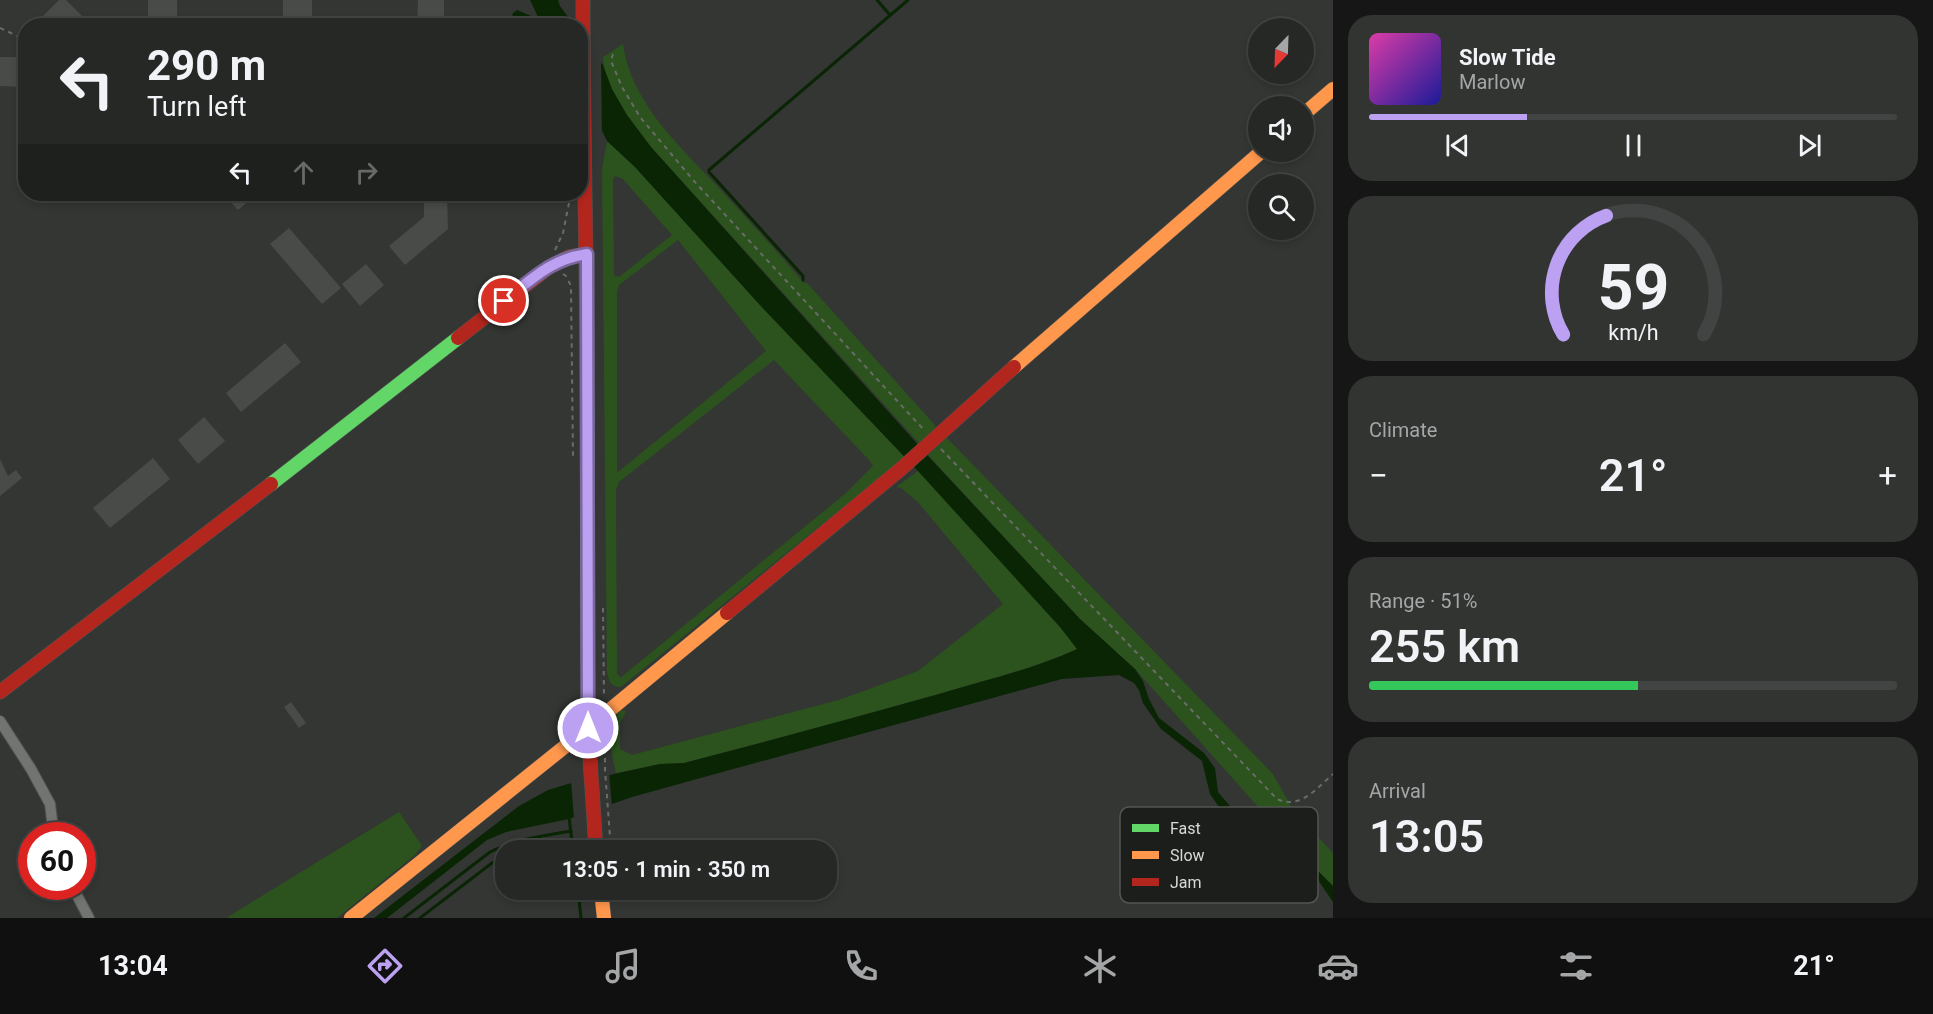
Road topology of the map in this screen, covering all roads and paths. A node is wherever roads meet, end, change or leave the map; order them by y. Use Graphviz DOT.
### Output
graph roads {
  1 [pos="583,0"];
  2 [pos="583,18"];
  3 [pos="0,28"];
  4 [pos="18,36"];
  5 [pos="613,54"];
  6 [pos="1333,89"];
  7 [pos="1314,105"];
  8 [pos="1250,162"];
  9 [pos="570,201"];
  10 [pos="585,201"];
  11 [pos="554,251"];
  12 [pos="587,254"];
  13 [pos="561,273"];
  14 [pos="928,445"];
  15 [pos="573,464"];
  16 [pos="0,692"];
  17 [pos="0,721"];
  18 [pos="588,728"];
  19 [pos="605,770"];
  20 [pos="1333,774"];
  21 [pos="52,822"];
  22 [pos="595,840"];
  23 [pos="610,840"];
  24 [pos="79,900"];
  25 [pos="602,900"];
  26 [pos="88,918"];
  27 [pos="351,918"];
  28 [pos="604,918"];
  1 -- 2 [label="street"];
  3 -- 4 [label="path"];
  5 -- 14 [label="path"];
  6 -- 7 [label="street"];
  8 -- 14 [label="street"];
  9 -- 11 [label="path"];
  10 -- 12 [label="street"];
  12 -- 16 [label="street"];
  12 -- 18 [label="street"];
  13 -- 15 [label="path"];
  14 -- 18 [label="street"];
  14 -- 20 [label="path"];
  17 -- 21 [label="street"];
  18 -- 22 [label="street"];
  18 -- 27 [label="street"];
  19 -- 23 [label="path"];
  24 -- 26 [label="street"];
  25 -- 28 [label="street"];
}
